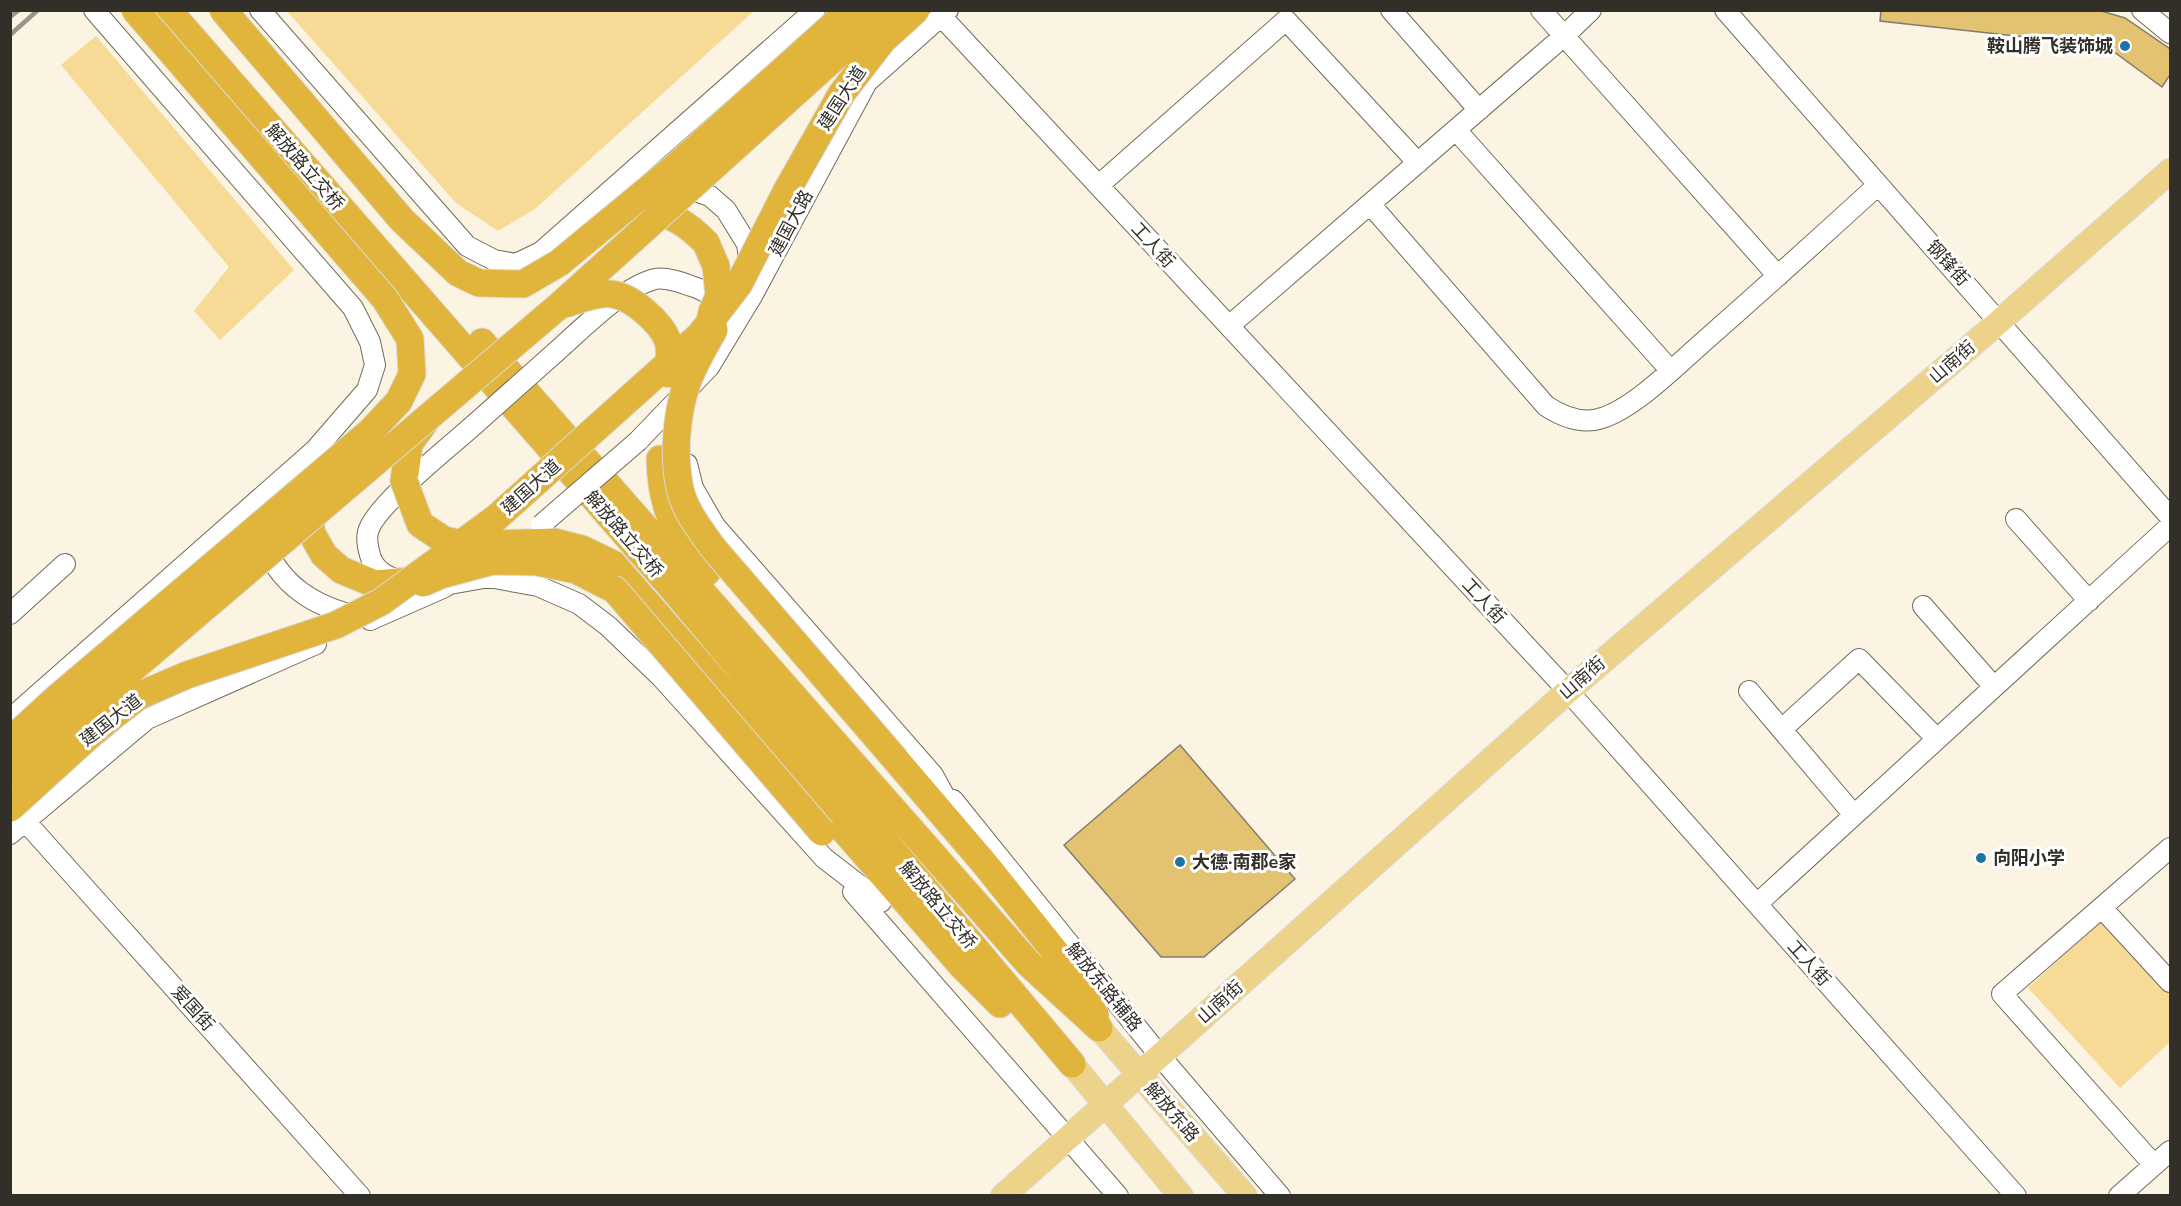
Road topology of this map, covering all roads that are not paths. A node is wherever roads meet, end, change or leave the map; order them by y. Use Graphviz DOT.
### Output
graph roads {
  1 [pos="94,10"];
  2 [pos="135,10"];
  3 [pos="168,10"];
  4 [pos="191,10"];
  5 [pos="223,10"];
  6 [pos="260,10"];
  7 [pos="815,10"];
  8 [pos="850,10"];
  9 [pos="887,10"];
  10 [pos="1391,10"];
  11 [pos="1541,10"];
  12 [pos="1591,10"];
  13 [pos="1725,10"];
  14 [pos="2142,10"];
  15 [pos="935,12"];
  16 [pos="2170,33"];
  17 [pos="1564,36"];
  18 [pos="1479,110"];
  19 [pos="1456,130"];
  20 [pos="1418,163"];
  21 [pos="2170,171"];
  22 [pos="1099,185"];
  23 [pos="1878,185"];
  24 [pos="615,187"];
  25 [pos="1370,204"];
  26 [pos="616,216"];
  27 [pos="1778,276"];
  28 [pos="745,290"];
  29 [pos="560,305"];
  30 [pos="2000,321"];
  31 [pos="1229,326"];
  32 [pos="712,338"];
  33 [pos="1671,371"];
  34 [pos="698,378"];
  35 [pos="431,414"];
  36 [pos="320,474"];
  37 [pos="269,490"];
  38 [pos="2170,517"];
  39 [pos="2016,519"];
  40 [pos="2170,526"];
  41 [pos="66,564"];
  42 [pos="410,581"];
  43 [pos="450,584"];
  44 [pos="2089,601"];
  45 [pos="1923,606"];
  46 [pos="376,611"];
  47 [pos="10,614"];
  48 [pos="1994,687"];
  49 [pos="1568,691"];
  50 [pos="1749,691"];
  51 [pos="10,719"];
  52 [pos="1782,729"];
  53 [pos="1938,739"];
  54 [pos="10,741"];
  55 [pos="10,773"];
  56 [pos="933,775"];
  57 [pos="1854,815"];
  58 [pos="15,821"];
  59 [pos="823,845"];
  60 [pos="2170,848"];
  61 [pos="976,853"];
  62 [pos="1757,904"];
  63 [pos="2102,908"];
  64 [pos="2170,982"];
  65 [pos="1073,1002"];
  66 [pos="1000,1004"];
  67 [pos="1099,1028"];
  68 [pos="1160,1056"];
  69 [pos="1072,1064"];
  70 [pos="1140,1075"];
  71 [pos="1105,1105"];
  72 [pos="1068,1138"];
  73 [pos="2170,1151"];
  74 [pos="2154,1165"];
  75 [pos="360,1196"];
  76 [pos="1002,1196"];
  77 [pos="1118,1196"];
  78 [pos="1181,1196"];
  79 [pos="1245,1196"];
  80 [pos="1280,1196"];
  81 [pos="2016,1196"];
  82 [pos="2119,1196"];
  1 -- 37 [label="street"];
  2 -- 36 [label="highway, bridge"];
  3 -- 69 [label="highway, 解放路立交桥"];
  4 -- 65 [label="highway, 解放路立交桥"];
  5 -- 26 [label="highway, bridge"];
  6 -- 24 [label="street"];
  7 -- 24 [label="street"];
  8 -- 26 [label="highway, bridge"];
  9 -- 29 [label="highway, 建国大道, bridge"];
  10 -- 18 [label="street"];
  11 -- 17 [label="street"];
  12 -- 17 [label="street"];
  13 -- 23 [label="street, 钢锋街"];
  14 -- 16 [label="street"];
  15 -- 22 [label="street, 工人街"];
  15 -- 28 [label="highway, 建国大道, bridge"];
  17 -- 18 [label="street"];
  17 -- 27 [label="street"];
  18 -- 19 [label="street"];
  19 -- 20 [label="street"];
  19 -- 33 [label="street"];
  20 -- 22 [label="street"];
  20 -- 25 [label="street"];
  21 -- 30 [label="main road, 山南街"];
  22 -- 31 [label="street, 工人街"];
  23 -- 27 [label="street"];
  23 -- 30 [label="street, 钢锋街"];
  24 -- 28 [label="street"];
  25 -- 31 [label="street"];
  25 -- 33 [label="street"];
  26 -- 32 [label="highway, bridge"];
  27 -- 33 [label="street"];
  28 -- 32 [label="highway, 建国大道, bridge"];
  28 -- 61 [label="highway, bridge"];
  29 -- 35 [label="highway, 建国大道, bridge"];
  29 -- 65 [label="highway, bridge"];
  30 -- 38 [label="street, 钢锋街"];
  30 -- 49 [label="main road, 山南街"];
  31 -- 49 [label="street, 工人街"];
  32 -- 34 [label="street"];
  32 -- 42 [label="highway, 建国大道, bridge"];
  32 -- 43 [label="street, bridge"];
  34 -- 43 [label="street, bridge"];
  34 -- 56 [label="street"];
  35 -- 55 [label="highway, 建国大道, bridge"];
  35 -- 66 [label="highway, bridge"];
  36 -- 42 [label="highway, bridge"];
  36 -- 54 [label="highway, bridge"];
  37 -- 46 [label="street"];
  37 -- 51 [label="street"];
  39 -- 44 [label="street"];
  40 -- 44 [label="street"];
  41 -- 47 [label="street"];
  42 -- 46 [label="highway, 建国大道, bridge"];
  43 -- 46 [label="street"];
  43 -- 59 [label="street"];
  44 -- 48 [label="street"];
  45 -- 48 [label="street"];
  46 -- 58 [label="highway, 建国大道, bridge"];
  46 -- 59 [label="highway, bridge"];
  48 -- 53 [label="street"];
  49 -- 62 [label="street, 工人街"];
  49 -- 68 [label="main road, 山南街"];
  50 -- 52 [label="street"];
  52 -- 53 [label="street"];
  52 -- 57 [label="street"];
  53 -- 57 [label="street"];
  56 -- 61 [label="street"];
  56 -- 68 [label="street, 解放东路辅路"];
  57 -- 62 [label="street"];
  58 -- 75 [label="street, 爱国街"];
  59 -- 66 [label="highway"];
  59 -- 72 [label="street"];
  60 -- 63 [label="street"];
  61 -- 67 [label="highway"];
  62 -- 81 [label="street, 工人街"];
  63 -- 64 [label="street"];
  63 -- 74 [label="street"];
  65 -- 67 [label="highway, 解放路立交桥"];
  66 -- 69 [label="highway"];
  67 -- 70 [label="main road, 解放东路"];
  68 -- 70 [label="main road, 山南街"];
  68 -- 80 [label="street, 解放东路辅路"];
  69 -- 71 [label="main road"];
  70 -- 71 [label="main road, 山南街"];
  70 -- 79 [label="main road, 解放东路"];
  71 -- 72 [label="main road, 山南街"];
  71 -- 78 [label="main road"];
  72 -- 76 [label="main road, 山南街"];
  72 -- 77 [label="street"];
  73 -- 74 [label="street"];
  74 -- 82 [label="street"];
}
